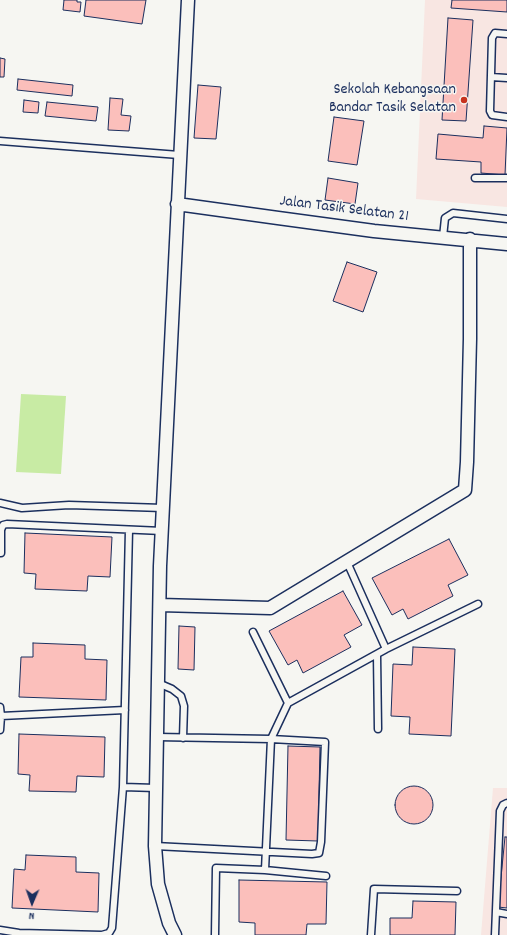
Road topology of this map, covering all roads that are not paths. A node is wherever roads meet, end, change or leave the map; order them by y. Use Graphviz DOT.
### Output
graph roads {
  1 [pos="188,0"];
  2 [pos="507,34"];
  3 [pos="491,77"];
  4 [pos="507,78"];
  5 [pos="507,117"];
  6 [pos="0,141"];
  7 [pos="179,155"];
  8 [pos="475,178"];
  9 [pos="507,178"];
  10 [pos="177,204"];
  11 [pos="507,219"];
  12 [pos="443,237"];
  13 [pos="470,239"];
  14 [pos="507,244"];
  15 [pos="0,503"];
  16 [pos="163,508"];
  17 [pos="129,530"];
  18 [pos="162,531"];
  19 [pos="1,552"];
  20 [pos="347,562"];
  21 [pos="478,604"];
  22 [pos="160,605"];
  23 [pos="253,632"];
  24 [pos="386,649"];
  25 [pos="377,655"];
  26 [pos="158,683"];
  27 [pos="288,704"];
  28 [pos="0,707"];
  29 [pos="125,710"];
  30 [pos="1,716"];
  31 [pos="378,729"];
  32 [pos="0,730"];
  33 [pos="156,737"];
  34 [pos="183,738"];
  35 [pos="271,739"];
  36 [pos="123,787"];
  37 [pos="156,788"];
  38 [pos="507,803"];
  39 [pos="155,846"];
  40 [pos="266,851"];
  41 [pos="265,870"];
  42 [pos="326,876"];
  43 [pos="457,891"];
  44 [pos="496,912"];
  45 [pos="507,914"];
  46 [pos="0,930"];
  47 [pos="18,934"];
  48 [pos="50,934"];
  49 [pos="81,935"];
  50 [pos="174,935"];
  51 [pos="215,935"];
  52 [pos="371,935"];
  53 [pos="495,935"];
  1 -- 7 [label="street"];
  2 -- 3 [label="lane"];
  3 -- 4 [label="lane"];
  3 -- 5 [label="lane"];
  6 -- 7 [label="lane"];
  7 -- 10 [label="street"];
  8 -- 9 [label="lane"];
  10 -- 12 [label="street, Jalan Tasik Selatan 21"];
  10 -- 16 [label="street"];
  11 -- 12 [label="lane"];
  12 -- 13 [label="street, Jalan Tasik Selatan 21"];
  13 -- 14 [label="street, Jalan Tasik Selatan 21"];
  13 -- 20 [label="street"];
  15 -- 16 [label="lane"];
  16 -- 18 [label="street"];
  17 -- 18 [label="lane"];
  17 -- 19 [label="lane"];
  17 -- 29 [label="lane"];
  18 -- 22 [label="street"];
  20 -- 22 [label="street"];
  20 -- 24 [label="lane"];
  21 -- 24 [label="lane"];
  22 -- 26 [label="street"];
  23 -- 27 [label="lane"];
  24 -- 25 [label="lane"];
  25 -- 27 [label="lane"];
  25 -- 31 [label="lane"];
  26 -- 33 [label="street"];
  26 -- 34 [label="lane"];
  27 -- 35 [label="lane"];
  28 -- 30 [label="lane"];
  29 -- 30 [label="lane"];
  29 -- 36 [label="lane"];
  30 -- 32 [label="lane"];
  33 -- 34 [label="lane"];
  33 -- 37 [label="street"];
  34 -- 35 [label="lane"];
  35 -- 40 [label="lane"];
  35 -- 40 [label="lane"];
  36 -- 37 [label="lane"];
  36 -- 49 [label="lane"];
  37 -- 39 [label="street"];
  38 -- 44 [label="lane"];
  39 -- 40 [label="lane"];
  39 -- 50 [label="street"];
  40 -- 41 [label="lane"];
  41 -- 42 [label="lane"];
  41 -- 51 [label="lane"];
  43 -- 52 [label="lane"];
  44 -- 45 [label="lane"];
  44 -- 53 [label="lane"];
  46 -- 47 [label="lane"];
  47 -- 48 [label="lane"];
  48 -- 49 [label="lane"];
}
